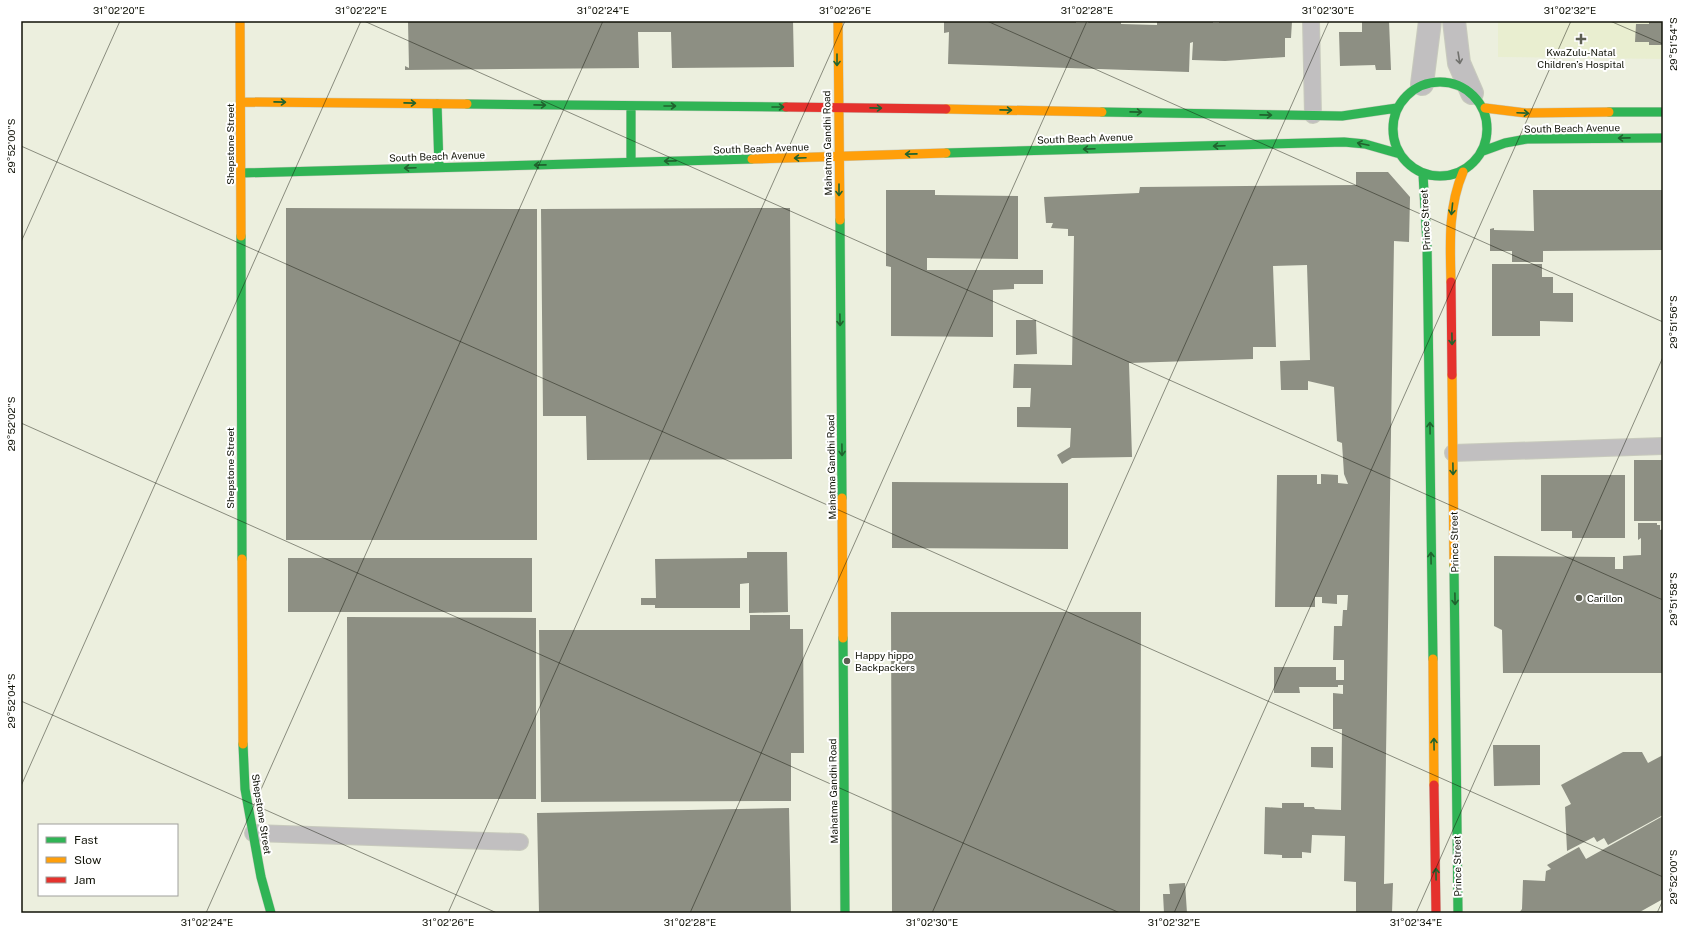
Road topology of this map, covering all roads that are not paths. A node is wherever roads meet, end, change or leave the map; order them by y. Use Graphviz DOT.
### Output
graph roads {
  1 [pos="240,21"];
  2 [pos="838,21"];
  3 [pos="1312,21"];
  4 [pos="1430,21"];
  5 [pos="1454,21"];
  6 [pos="1422,84"];
  7 [pos="1478,101"];
  8 [pos="241,102"];
  9 [pos="437,104"];
  10 [pos="631,106"];
  11 [pos="837,108"];
  12 [pos="1397,108"];
  13 [pos="1663,112"];
  14 [pos="1313,115"];
  15 [pos="1663,138"];
  16 [pos="1484,151"];
  17 [pos="1400,154"];
  18 [pos="839,156"];
  19 [pos="631,162"];
  20 [pos="439,167"];
  21 [pos="1463,172"];
  22 [pos="241,173"];
  23 [pos="1423,174"];
  24 [pos="1663,446"];
  25 [pos="1453,452"];
  26 [pos="253,832"];
  27 [pos="520,842"];
  28 [pos="271,913"];
  29 [pos="845,913"];
  30 [pos="1436,913"];
  31 [pos="1458,913"];
  1 -- 8 [label="street, Shepstone Street"];
  2 -- 11 [label="street, Mahatma Gandhi Road, one-way"];
  3 -- 14 [label="lane"];
  4 -- 6 [label="street"];
  5 -- 7 [label="street, one-way"];
  6 -- 7 [label="street"];
  6 -- 12 [label="street"];
  7 -- 13 [label="street, South Beach Avenue, one-way"];
  7 -- 16 [label="street"];
  8 -- 9 [label="street, one-way"];
  8 -- 22 [label="street, Shepstone Street"];
  9 -- 10 [label="street, one-way"];
  9 -- 20 [label="street"];
  10 -- 11 [label="street, one-way"];
  10 -- 19 [label="street"];
  11 -- 14 [label="street, one-way"];
  11 -- 18 [label="street, Mahatma Gandhi Road"];
  12 -- 14 [label="street"];
  12 -- 17 [label="street"];
  15 -- 16 [label="street, South Beach Avenue, one-way"];
  16 -- 21 [label="street"];
  17 -- 18 [label="street, South Beach Avenue, one-way"];
  17 -- 23 [label="street"];
  18 -- 19 [label="street, South Beach Avenue, one-way"];
  18 -- 29 [label="street, Mahatma Gandhi Road, one-way"];
  19 -- 20 [label="street, South Beach Avenue, one-way"];
  20 -- 22 [label="street, South Beach Avenue, one-way"];
  21 -- 23 [label="street"];
  21 -- 25 [label="street, Prince Street, one-way"];
  22 -- 26 [label="street, Shepstone Street"];
  30 -- 23 [label="street, Prince Street, one-way"];
  24 -- 25 [label="lane"];
  25 -- 31 [label="street, Prince Street, one-way"];
  26 -- 27 [label="lane"];
  26 -- 28 [label="street, Shepstone Street"];
}
